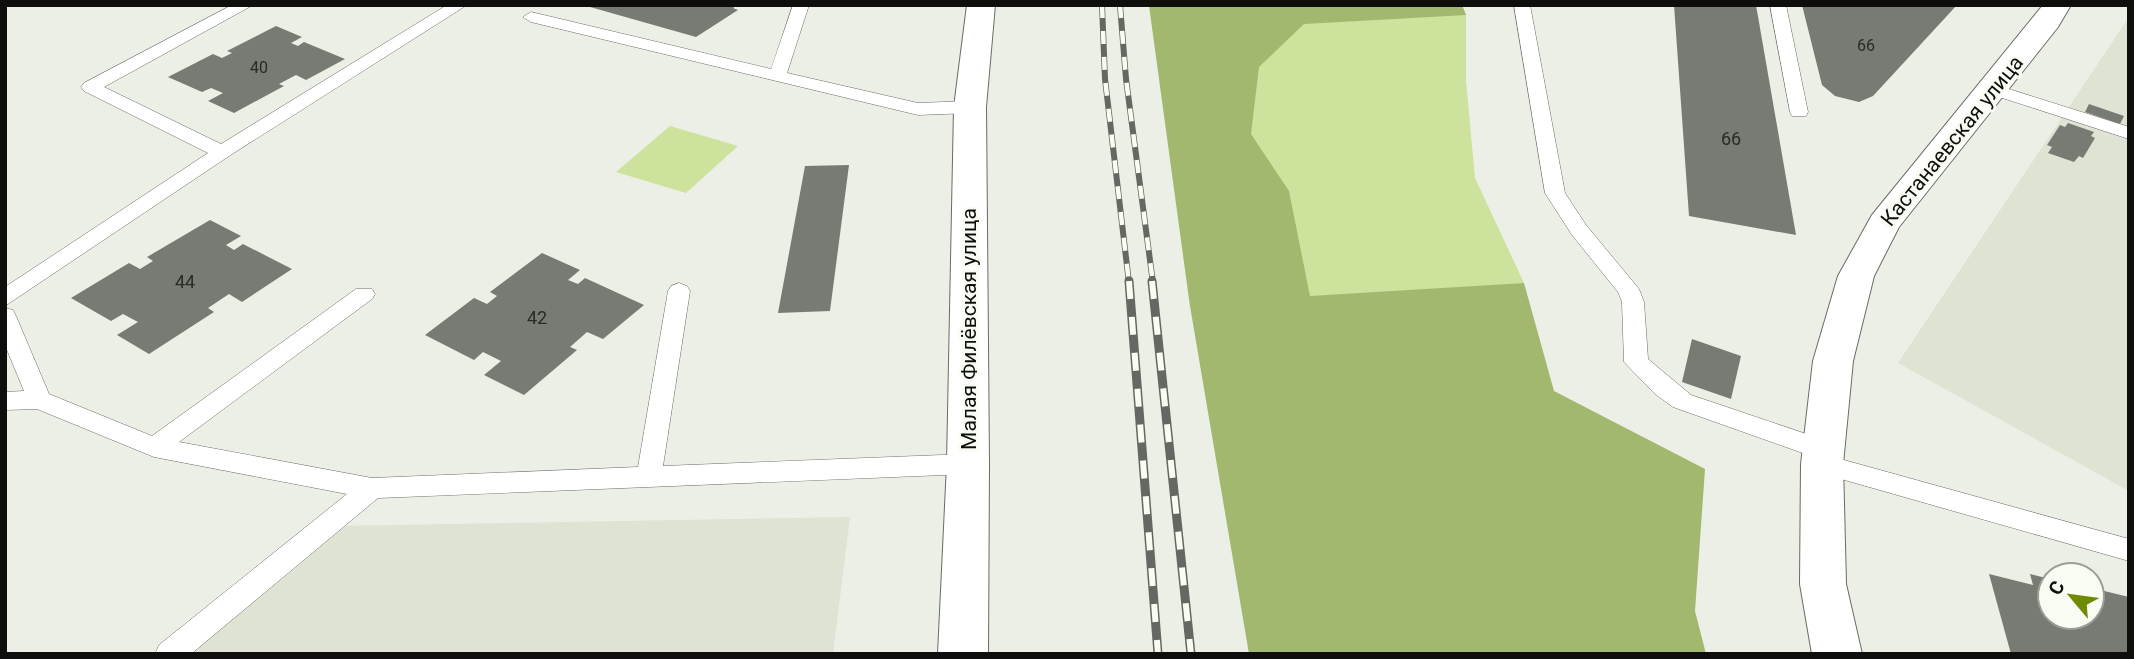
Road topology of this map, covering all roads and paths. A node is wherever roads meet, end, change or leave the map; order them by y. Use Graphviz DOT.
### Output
graph roads {
  1 [pos="245,5"];
  2 [pos="458,5"];
  3 [pos="801,5"];
  4 [pos="981,5"];
  5 [pos="1522,5"];
  6 [pos="1778,5"];
  7 [pos="2057,5"];
  8 [pos="531,17"];
  9 [pos="778,74"];
  10 [pos="1993,89"];
  11 [pos="970,107"];
  12 [pos="1799,112"];
  13 [pos="2129,133"];
  14 [pos="222,152"];
  15 [pos="679,290"];
  16 [pos="364,294"];
  17 [pos="5,298"];
  18 [pos="5,316"];
  19 [pos="39,400"];
  20 [pos="5,401"];
  21 [pos="154,447"];
  22 [pos="1823,457"];
  23 [pos="968,464"];
  24 [pos="649,477"];
  25 [pos="372,488"];
  26 [pos="2129,550"];
  27 [pos="169,654"];
  28 [pos="963,654"];
  29 [pos="1838,654"];
  1 -- 14 [label="lane"];
  2 -- 14 [label="lane"];
  3 -- 9 [label="lane"];
  4 -- 11 [label="street, Малая Филёвская улица"];
  5 -- 22 [label="lane"];
  6 -- 12 [label="lane"];
  7 -- 10 [label="street, Кастанаевская улица"];
  8 -- 9 [label="lane"];
  9 -- 11 [label="lane"];
  10 -- 13 [label="lane"];
  10 -- 22 [label="street, Кастанаевская улица"];
  11 -- 23 [label="street, Малая Филёвская улица"];
  14 -- 17 [label="lane"];
  15 -- 24 [label="lane"];
  16 -- 21 [label="lane"];
  18 -- 19 [label="lane"];
  19 -- 20 [label="lane"];
  19 -- 21 [label="lane"];
  21 -- 25 [label="lane"];
  22 -- 26 [label="lane"];
  22 -- 29 [label="street, Кастанаевская улица"];
  23 -- 24 [label="lane"];
  23 -- 28 [label="street, Малая Филёвская улица"];
  24 -- 25 [label="lane"];
  25 -- 27 [label="lane"];
}
